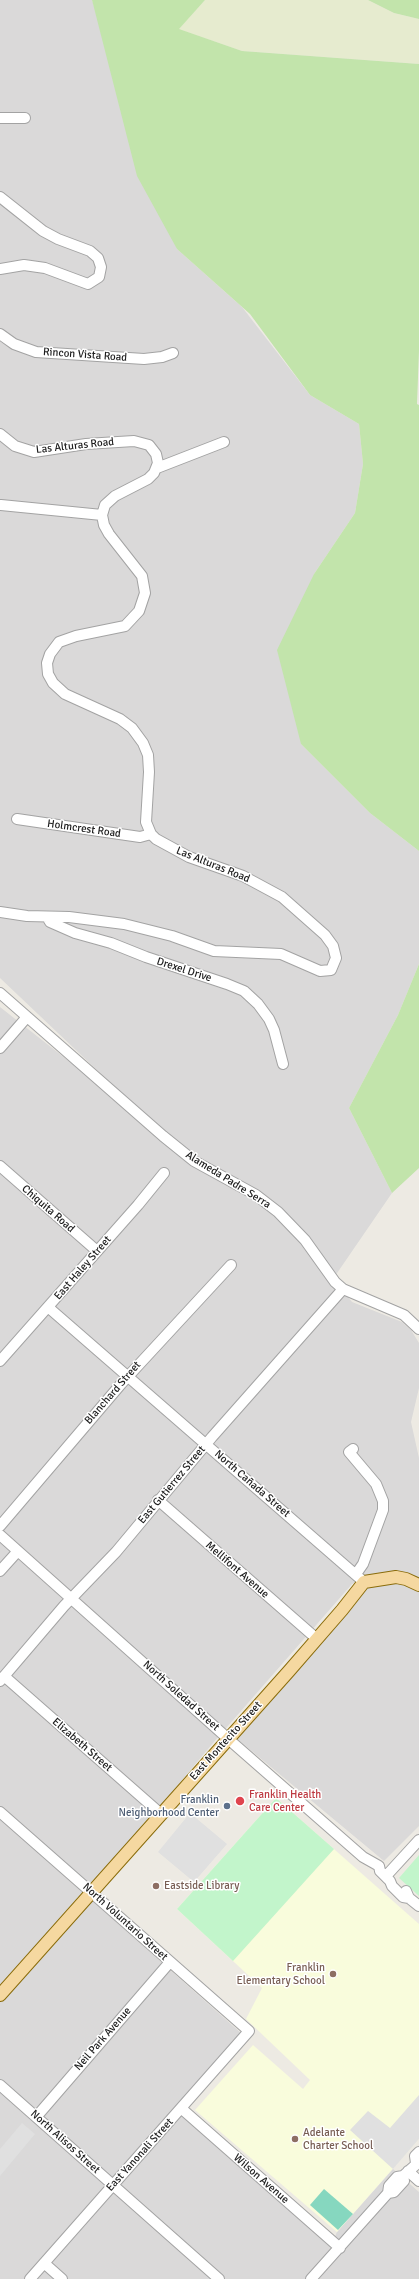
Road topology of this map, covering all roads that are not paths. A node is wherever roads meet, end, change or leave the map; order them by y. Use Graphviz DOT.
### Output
graph roads {
  1 [pos="0,118"];
  2 [pos="25,118"];
  3 [pos="0,197"];
  4 [pos="0,269"];
  5 [pos="0,334"];
  6 [pos="173,353"];
  7 [pos="0,434"];
  8 [pos="224,442"];
  9 [pos="157,468"];
  10 [pos="1,505"];
  11 [pos="102,515"];
  12 [pos="17,819"];
  13 [pos="151,834"];
  14 [pos="0,912"];
  15 [pos="47,917"];
  16 [pos="0,993"];
  17 [pos="27,1017"];
  18 [pos="0,1048"];
  19 [pos="283,1064"];
  20 [pos="0,1166"];
  21 [pos="164,1173"];
  22 [pos="97,1251"];
  23 [pos="231,1265"];
  24 [pos="343,1289"];
  25 [pos="49,1308"];
  26 [pos="419,1329"];
  27 [pos="0,1362"];
  28 [pos="127,1377"];
  29 [pos="205,1445"];
  30 [pos="353,1449"];
  31 [pos="158,1500"];
  32 [pos="0,1526"];
  33 [pos="0,1535"];
  34 [pos="18,1551"];
  35 [pos="0,1571"];
  36 [pos="360,1578"];
  37 [pos="419,1585"];
  38 [pos="72,1598"];
  39 [pos="317,1639"];
  40 [pos="2,1678"];
  41 [pos="228,1738"];
  42 [pos="0,1812"];
  43 [pos="161,1814"];
  44 [pos="419,1840"];
  45 [pos="386,1876"];
  46 [pos="92,1893"];
  47 [pos="419,1906"];
  48 [pos="170,1962"];
  49 [pos="0,1995"];
  50 [pos="249,2032"];
  51 [pos="0,2085"];
  52 [pos="182,2109"];
  53 [pos="37,2116"];
  54 [pos="419,2152"];
  55 [pos="417,2162"];
  56 [pos="406,2174"];
  57 [pos="419,2181"];
  58 [pos="113,2185"];
  59 [pos="340,2248"];
  60 [pos="44,2263"];
  61 [pos="30,2279"];
  62 [pos="62,2279"];
  63 [pos="219,2279"];
  64 [pos="311,2279"];
  1 -- 2 [label="street"];
  3 -- 4 [label="street"];
  5 -- 6 [label="street, Rincon Vista Road"];
  7 -- 9 [label="street, Las Alturas Road"];
  8 -- 9 [label="street"];
  9 -- 11 [label="street"];
  10 -- 11 [label="street"];
  11 -- 13 [label="street"];
  12 -- 13 [label="street, Holmcrest Road"];
  13 -- 15 [label="street, Las Alturas Road"];
  14 -- 15 [label="street, Las Alturas Road"];
  15 -- 19 [label="street, Drexel Drive"];
  16 -- 17 [label="street, Alameda Padre Serra"];
  17 -- 18 [label="street"];
  17 -- 24 [label="street, Alameda Padre Serra"];
  20 -- 22 [label="street, Chiquita Road"];
  21 -- 22 [label="street, East Haley Street"];
  22 -- 25 [label="street, East Haley Street"];
  23 -- 28 [label="street, Blanchard Street"];
  24 -- 26 [label="street, Alameda Padre Serra"];
  24 -- 29 [label="street, East Gutierrez Street"];
  25 -- 27 [label="street, East Haley Street"];
  25 -- 28 [label="street, North Cañada Street"];
  28 -- 29 [label="street, North Cañada Street"];
  28 -- 32 [label="street, Blanchard Street"];
  29 -- 31 [label="street, East Gutierrez Street"];
  29 -- 36 [label="street, North Cañada Street"];
  30 -- 36 [label="street"];
  31 -- 38 [label="street, East Gutierrez Street"];
  31 -- 39 [label="street, Mellifont Avenue"];
  33 -- 34 [label="street, North Soledad Street"];
  34 -- 35 [label="street"];
  34 -- 38 [label="street, North Soledad Street"];
  36 -- 37 [label="main road"];
  36 -- 39 [label="main road, East Montecito Street"];
  38 -- 40 [label="street, East Gutierrez Street"];
  38 -- 41 [label="street, North Soledad Street"];
  39 -- 41 [label="main road, East Montecito Street"];
  40 -- 43 [label="street, Elizabeth Street"];
  41 -- 43 [label="main road, East Montecito Street"];
  41 -- 45 [label="street, North Soledad Street"];
  42 -- 46 [label="street, North Voluntario Street"];
  43 -- 46 [label="main road, East Montecito Street"];
  44 -- 45 [label="street"];
  45 -- 47 [label="street, North Soledad Street"];
  46 -- 48 [label="street, North Voluntario Street"];
  46 -- 49 [label="main road, East Montecito Street"];
  48 -- 50 [label="street, North Voluntario Street"];
  48 -- 53 [label="street, Neil Park Avenue"];
  50 -- 52 [label="street, East Yanonali Street"];
  51 -- 53 [label="street, North Alisos Street"];
  52 -- 58 [label="street, East Yanonali Street"];
  52 -- 59 [label="street, Wilson Avenue"];
  53 -- 58 [label="street, North Alisos Street"];
  54 -- 55 [label="street"];
  55 -- 56 [label="street"];
  56 -- 57 [label="street"];
  56 -- 59 [label="street"];
  58 -- 60 [label="street, East Yanonali Street"];
  58 -- 63 [label="street, North Alisos Street"];
  59 -- 64 [label="street"];
  60 -- 61 [label="street, East Yanonali Street"];
  60 -- 62 [label="street"];
}
